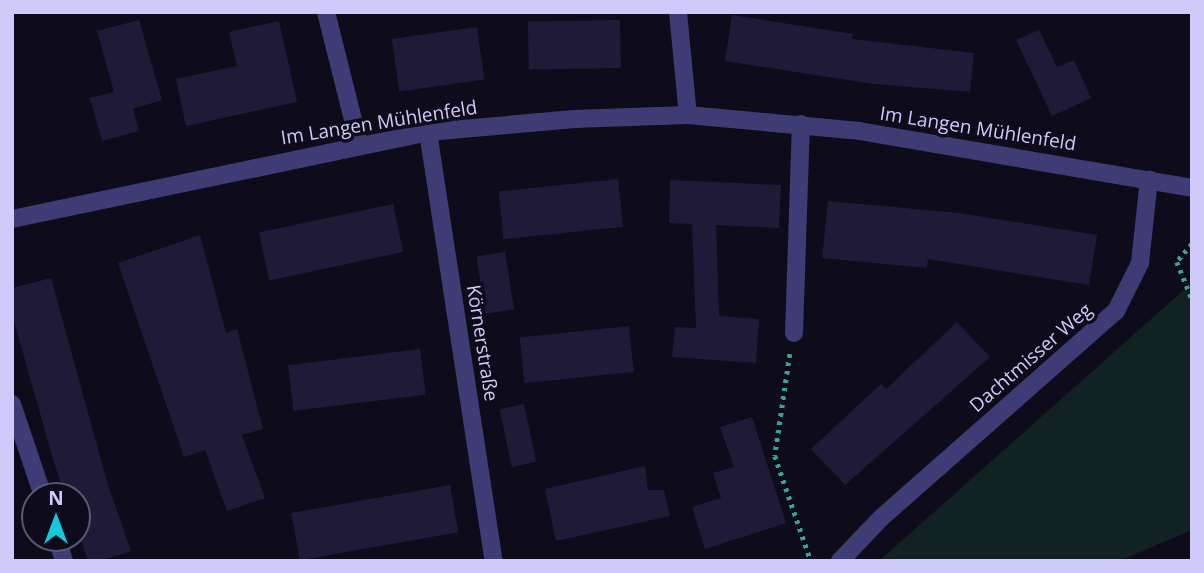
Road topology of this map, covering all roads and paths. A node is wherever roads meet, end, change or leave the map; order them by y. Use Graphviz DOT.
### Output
graph roads {
  1 [pos="326,12"];
  2 [pos="678,12"];
  3 [pos="688,115"];
  4 [pos="801,124"];
  5 [pos="428,132"];
  6 [pos="359,143"];
  7 [pos="1149,179"];
  8 [pos="1192,188"];
  9 [pos="12,219"];
  10 [pos="1192,244"];
  11 [pos="1192,299"];
  12 [pos="794,332"];
  13 [pos="12,404"];
  14 [pos="38,482"];
  15 [pos="494,561"];
  16 [pos="811,561"];
  17 [pos="840,561"];
  1 -- 6 [label="street"];
  2 -- 3 [label="street"];
  3 -- 4 [label="street, Im Langen Mühlenfeld"];
  3 -- 5 [label="street, Im Langen Mühlenfeld"];
  4 -- 7 [label="street, Im Langen Mühlenfeld"];
  4 -- 12 [label="street"];
  5 -- 6 [label="street, Im Langen Mühlenfeld"];
  5 -- 15 [label="street, Körnerstraße"];
  6 -- 9 [label="street, Im Langen Mühlenfeld"];
  7 -- 8 [label="street"];
  7 -- 17 [label="street, Dachtmisser Weg"];
  10 -- 11 [label="path"];
  12 -- 16 [label="path"];
  13 -- 14 [label="street"];
}
